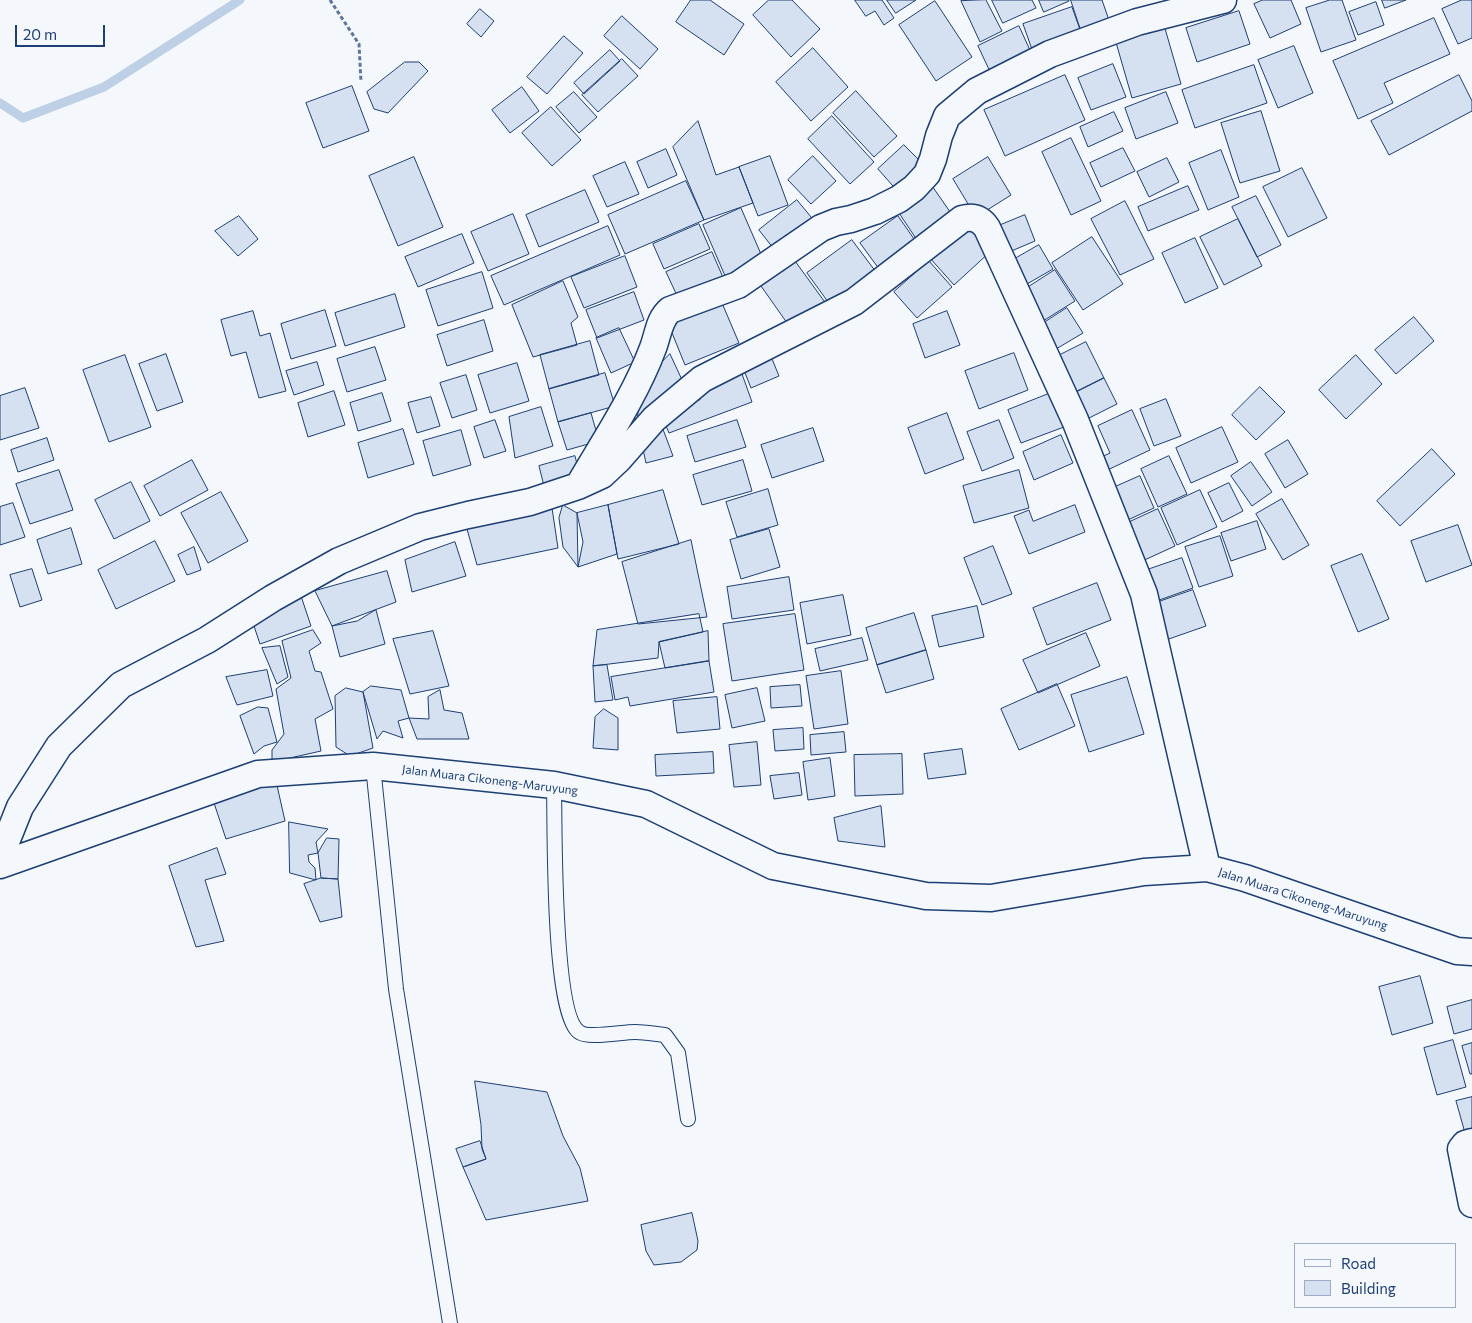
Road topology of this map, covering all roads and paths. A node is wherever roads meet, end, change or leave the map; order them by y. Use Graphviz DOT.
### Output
graph roads {
  1 [pos="330,0"];
  2 [pos="1223,0"];
  3 [pos="1188,4"];
  4 [pos="361,82"];
  5 [pos="578,486"];
  6 [pos="373,766"];
  7 [pos="554,785"];
  8 [pos="0,857"];
  9 [pos="0,865"];
  10 [pos="1207,868"];
  11 [pos="1472,952"];
  12 [pos="688,1119"];
  13 [pos="1472,1142"];
  14 [pos="1472,1204"];
  15 [pos="450,1323"];
  1 -- 4 [label="path"];
  2 -- 3 [label="street"];
  3 -- 5 [label="street"];
  5 -- 8 [label="street"];
  5 -- 10 [label="street"];
  6 -- 7 [label="street, Jalan Muara Cikoneng-Maruyung"];
  6 -- 9 [label="street, Jalan Muara Cikoneng-Maruyung"];
  6 -- 15 [label="lane"];
  7 -- 10 [label="street, Jalan Muara Cikoneng-Maruyung"];
  7 -- 12 [label="lane"];
  10 -- 11 [label="street, Jalan Muara Cikoneng-Maruyung"];
  13 -- 14 [label="street"];
}
